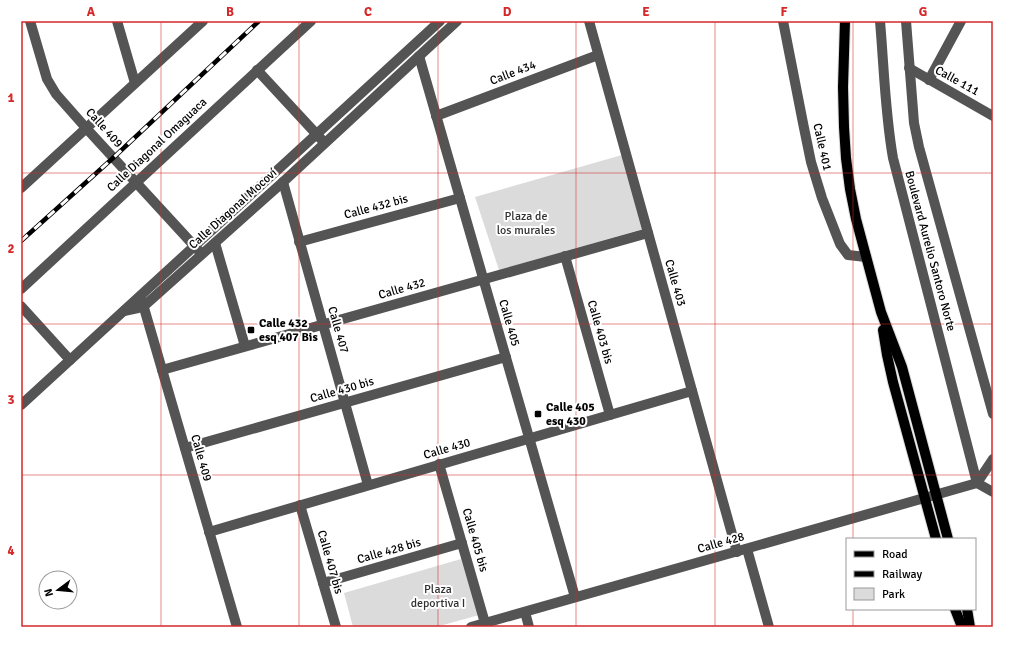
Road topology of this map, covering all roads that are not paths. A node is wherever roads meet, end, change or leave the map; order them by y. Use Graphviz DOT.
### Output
graph roads {
  1 [pos="30,21"];
  2 [pos="117,21"];
  3 [pos="203,21"];
  4 [pos="311,21"];
  5 [pos="439,21"];
  6 [pos="457,21"];
  7 [pos="589,21"];
  8 [pos="783,21"];
  9 [pos="845,21"];
  10 [pos="880,21"];
  11 [pos="906,21"];
  12 [pos="961,21"];
  13 [pos="447,30"];
  14 [pos="598,55"];
  15 [pos="419,56"];
  16 [pos="909,68"];
  17 [pos="257,70"];
  18 [pos="929,80"];
  19 [pos="135,83"];
  20 [pos="436,116"];
  21 [pos="993,116"];
  22 [pos="86,128"];
  23 [pos="316,134"];
  24 [pos="325,143"];
  25 [pos="136,182"];
  26 [pos="282,182"];
  27 [pos="21,188"];
  28 [pos="460,198"];
  29 [pos="648,233"];
  30 [pos="299,242"];
  31 [pos="215,243"];
  32 [pos="195,246"];
  33 [pos="202,254"];
  34 [pos="566,256"];
  35 [pos="866,257"];
  36 [pos="483,279"];
  37 [pos="21,289"];
  38 [pos="141,296"];
  39 [pos="21,306"];
  40 [pos="144,306"];
  41 [pos="124,311"];
  42 [pos="881,312"];
  43 [pos="323,325"];
  44 [pos="245,346"];
  45 [pos="506,357"];
  46 [pos="70,360"];
  47 [pos="162,370"];
  48 [pos="692,391"];
  49 [pos="345,403"];
  50 [pos="21,405"];
  51 [pos="993,414"];
  52 [pos="610,415"];
  53 [pos="529,438"];
  54 [pos="185,448"];
  55 [pos="993,459"];
  56 [pos="439,464"];
  57 [pos="978,483"];
  58 [pos="368,485"];
  59 [pos="993,492"];
  60 [pos="936,495"];
  61 [pos="925,498"];
  62 [pos="300,505"];
  63 [pos="209,532"];
  64 [pos="936,538"];
  65 [pos="948,538"];
  66 [pos="462,543"];
  67 [pos="747,549"];
  68 [pos="737,552"];
  69 [pos="323,584"];
  70 [pos="575,597"];
  71 [pos="956,610"];
  72 [pos="967,610"];
  73 [pos="525,612"];
  74 [pos="485,623"];
  75 [pos="237,627"];
  76 [pos="336,627"];
  77 [pos="471,627"];
  78 [pos="529,627"];
  79 [pos="769,627"];
  80 [pos="962,627"];
  81 [pos="970,627"];
  1 -- 22 [label="street, Calle 409"];
  2 -- 19 [label="street"];
  3 -- 19 [label="street"];
  4 -- 17 [label="street, Calle Diagonal Omaguaca"];
  5 -- 13 [label="street"];
  5 -- 23 [label="street, Calle Diagonal Mocoví"];
  6 -- 13 [label="street, Calle Diagonal Mocoví"];
  7 -- 14 [label="street, Calle 403"];
  8 -- 35 [label="street, Calle 401"];
  9 -- 35 [label="main road"];
  10 -- 57 [label="street, Boulevard Aurelio Santoro Norte"];
  11 -- 16 [label="street, Boulevard Aurelio Santoro Norte"];
  12 -- 18 [label="street"];
  13 -- 15 [label="street, Calle Diagonal Mocoví"];
  14 -- 20 [label="street, Calle 434"];
  14 -- 29 [label="street, Calle 403"];
  15 -- 20 [label="street, Calle 405"];
  15 -- 24 [label="street, Calle Diagonal Mocoví"];
  16 -- 18 [label="street, Calle 111"];
  16 -- 51 [label="street, Boulevard Aurelio Santoro Norte"];
  17 -- 23 [label="street"];
  17 -- 25 [label="street, Calle Diagonal Omaguaca"];
  18 -- 21 [label="street, Calle 111"];
  19 -- 22 [label="street"];
  20 -- 28 [label="street, Calle 405"];
  22 -- 25 [label="street, Calle 409"];
  22 -- 27 [label="street"];
  23 -- 24 [label="street"];
  23 -- 32 [label="street, Calle Diagonal Mocoví"];
  24 -- 26 [label="street, Calle Diagonal Mocoví"];
  25 -- 32 [label="street, Calle 409"];
  25 -- 37 [label="street, Calle Diagonal Omaguaca"];
  26 -- 30 [label="street, Calle 407"];
  26 -- 31 [label="street, Calle Diagonal Mocoví"];
  28 -- 30 [label="street, Calle 432 bis"];
  28 -- 36 [label="street, Calle 405"];
  29 -- 34 [label="street, Calle 432"];
  29 -- 48 [label="street, Calle 403"];
  30 -- 43 [label="street, Calle 407"];
  31 -- 33 [label="street, Calle Diagonal Mocoví"];
  31 -- 44 [label="street"];
  32 -- 33 [label="street, Calle 409"];
  32 -- 38 [label="street, Calle Diagonal Mocoví"];
  33 -- 40 [label="street, Calle Diagonal Mocoví"];
  34 -- 36 [label="street, Calle 432"];
  34 -- 52 [label="street, Calle 403 bis"];
  35 -- 42 [label="main road"];
  36 -- 43 [label="street, Calle 432"];
  36 -- 45 [label="street, Calle 405"];
  38 -- 40 [label="street, Calle 409"];
  38 -- 41 [label="street, Calle Diagonal Mocoví"];
  39 -- 46 [label="street"];
  40 -- 41 [label="street, Calle Diagonal Mocoví"];
  40 -- 47 [label="street, Calle 409"];
  41 -- 46 [label="street, Calle Diagonal Mocoví"];
  42 -- 60 [label="main road"];
  42 -- 61 [label="main road"];
  43 -- 44 [label="street, Calle 432"];
  43 -- 49 [label="street, Calle 407"];
  44 -- 47 [label="street, Calle 432"];
  45 -- 49 [label="street, Calle 430 bis"];
  45 -- 53 [label="street, Calle 405"];
  46 -- 50 [label="street, Calle Diagonal Mocoví"];
  47 -- 54 [label="street, Calle 409"];
  48 -- 52 [label="street, Calle 430"];
  48 -- 68 [label="street, Calle 403"];
  49 -- 54 [label="street, Calle 430 bis"];
  49 -- 58 [label="street, Calle 407"];
  52 -- 53 [label="street, Calle 430"];
  53 -- 56 [label="street, Calle 430"];
  53 -- 70 [label="street, Calle 405"];
  54 -- 63 [label="street, Calle 409"];
  55 -- 57 [label="street"];
  56 -- 58 [label="street, Calle 430"];
  56 -- 66 [label="street, Calle 405 bis"];
  57 -- 59 [label="street"];
  57 -- 60 [label="street, Calle 428"];
  58 -- 62 [label="street, Calle 430"];
  60 -- 61 [label="street, Calle 428"];
  60 -- 65 [label="main road"];
  61 -- 64 [label="main road"];
  61 -- 67 [label="street, Calle 428"];
  62 -- 63 [label="street, Calle 430"];
  62 -- 69 [label="street, Calle 407 bis"];
  63 -- 75 [label="street, Calle 409"];
  66 -- 69 [label="street, Calle 428 bis"];
  66 -- 74 [label="street, Calle 405 bis"];
  67 -- 68 [label="street, Calle 428"];
  67 -- 79 [label="street"];
  68 -- 70 [label="street, Calle 428"];
  69 -- 76 [label="street, Calle 407 bis"];
  70 -- 73 [label="street, Calle 428"];
  71 -- 80 [label="main road"];
  72 -- 81 [label="main road"];
  73 -- 74 [label="street, Calle 428"];
  73 -- 78 [label="street"];
  74 -- 77 [label="street, Calle 428"];
}
